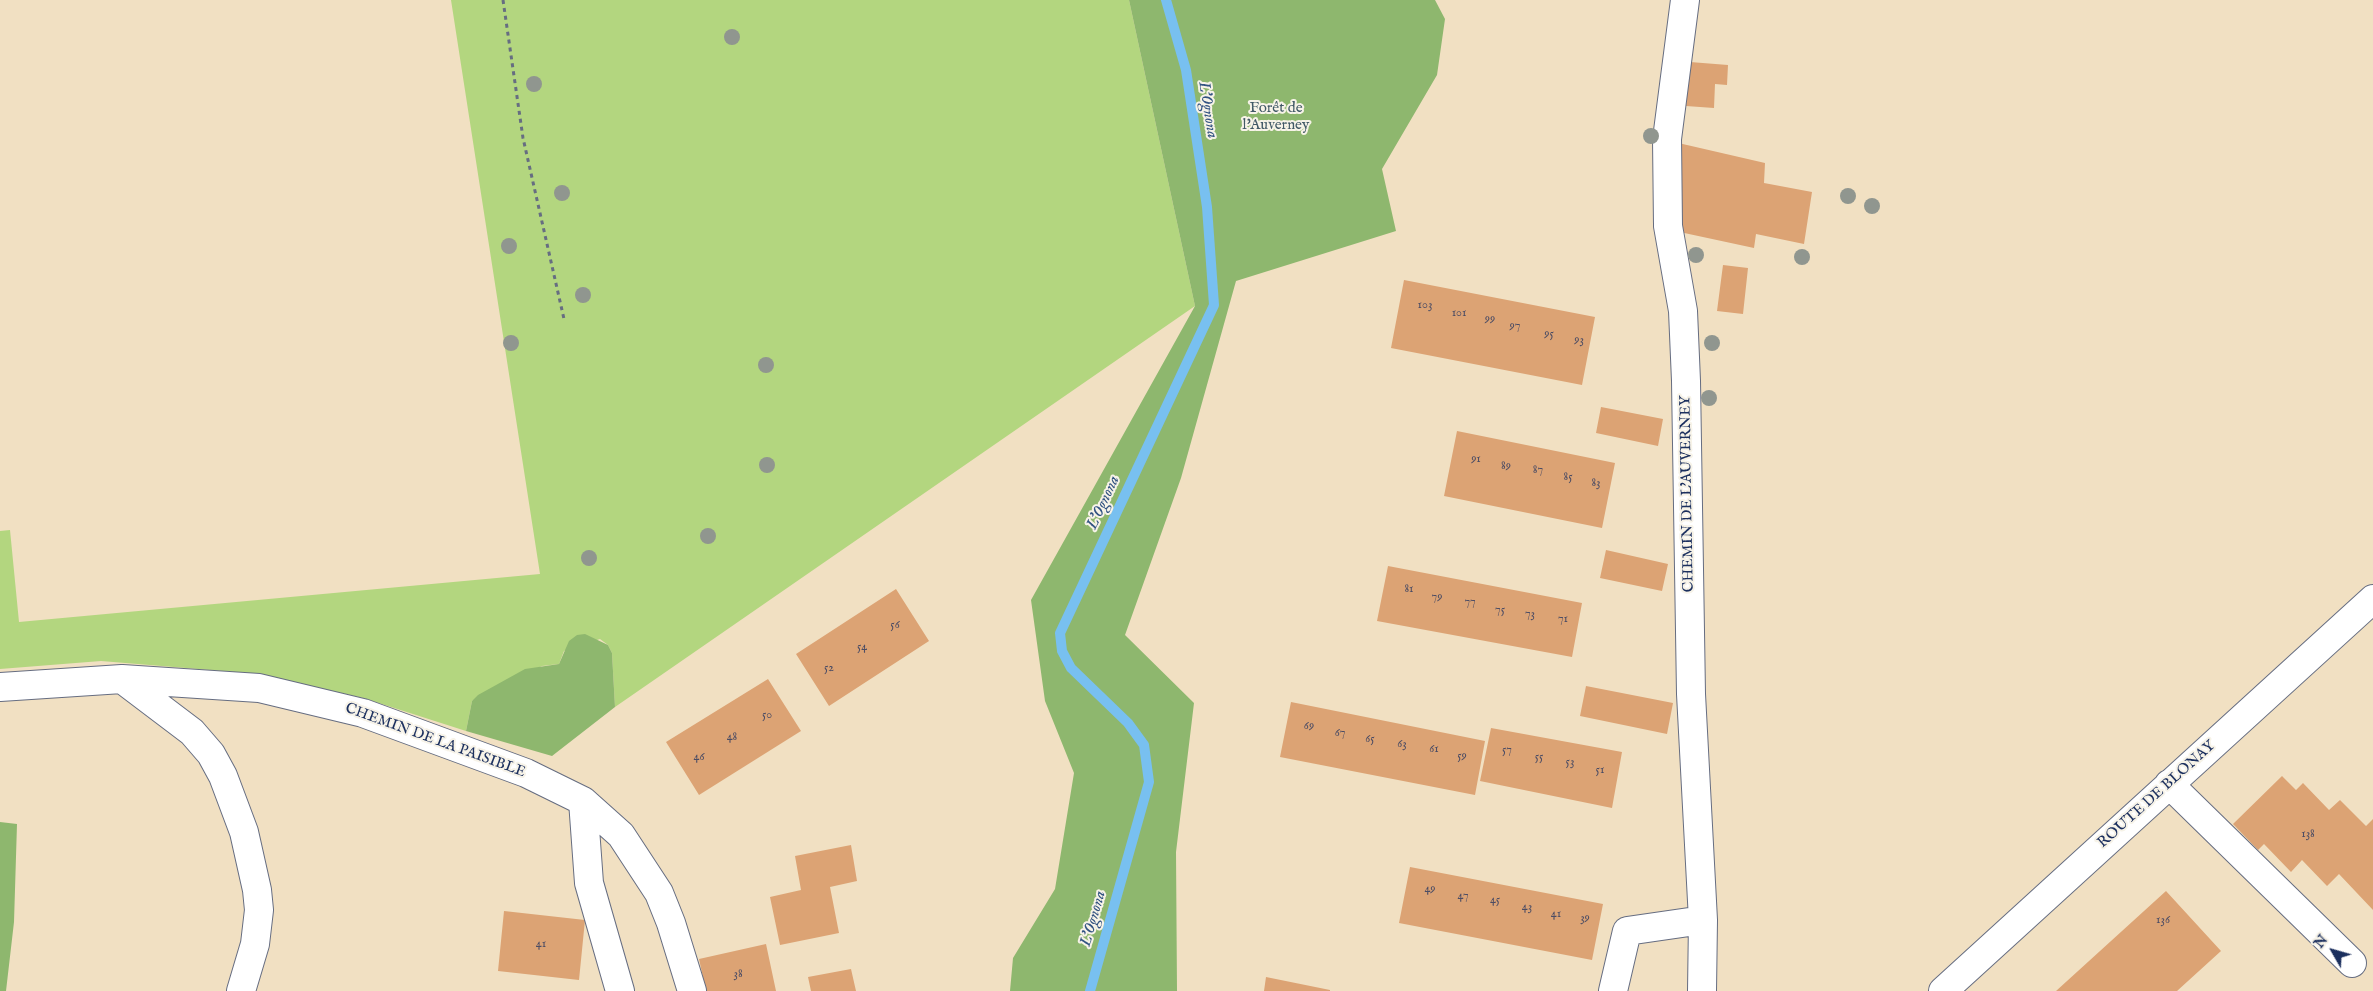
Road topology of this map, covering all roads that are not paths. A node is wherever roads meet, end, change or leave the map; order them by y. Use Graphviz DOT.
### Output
graph roads {
  1 [pos="1685,0"];
  2 [pos="2373,600"];
  3 [pos="122,680"];
  4 [pos="0,687"];
  5 [pos="2170,784"];
  6 [pos="583,800"];
  7 [pos="1703,920"];
  8 [pos="2352,963"];
  9 [pos="242,991"];
  10 [pos="620,991"];
  11 [pos="692,991"];
  12 [pos="1613,991"];
  13 [pos="1702,991"];
  14 [pos="1943,991"];
  1 -- 7 [label="street, CHEMIN DE L'AUVERNEY"];
  2 -- 5 [label="street, ROUTE DE BLONAY"];
  3 -- 4 [label="street, CHEMIN DE LA PAISIBLE"];
  3 -- 6 [label="street, CHEMIN DE LA PAISIBLE"];
  3 -- 9 [label="street"];
  5 -- 8 [label="street"];
  5 -- 14 [label="street, ROUTE DE BLONAY"];
  6 -- 10 [label="street"];
  6 -- 11 [label="street, CHEMIN DE LA PAISIBLE"];
  7 -- 12 [label="street"];
  7 -- 13 [label="street, CHEMIN DE L'AUVERNEY"];
}
